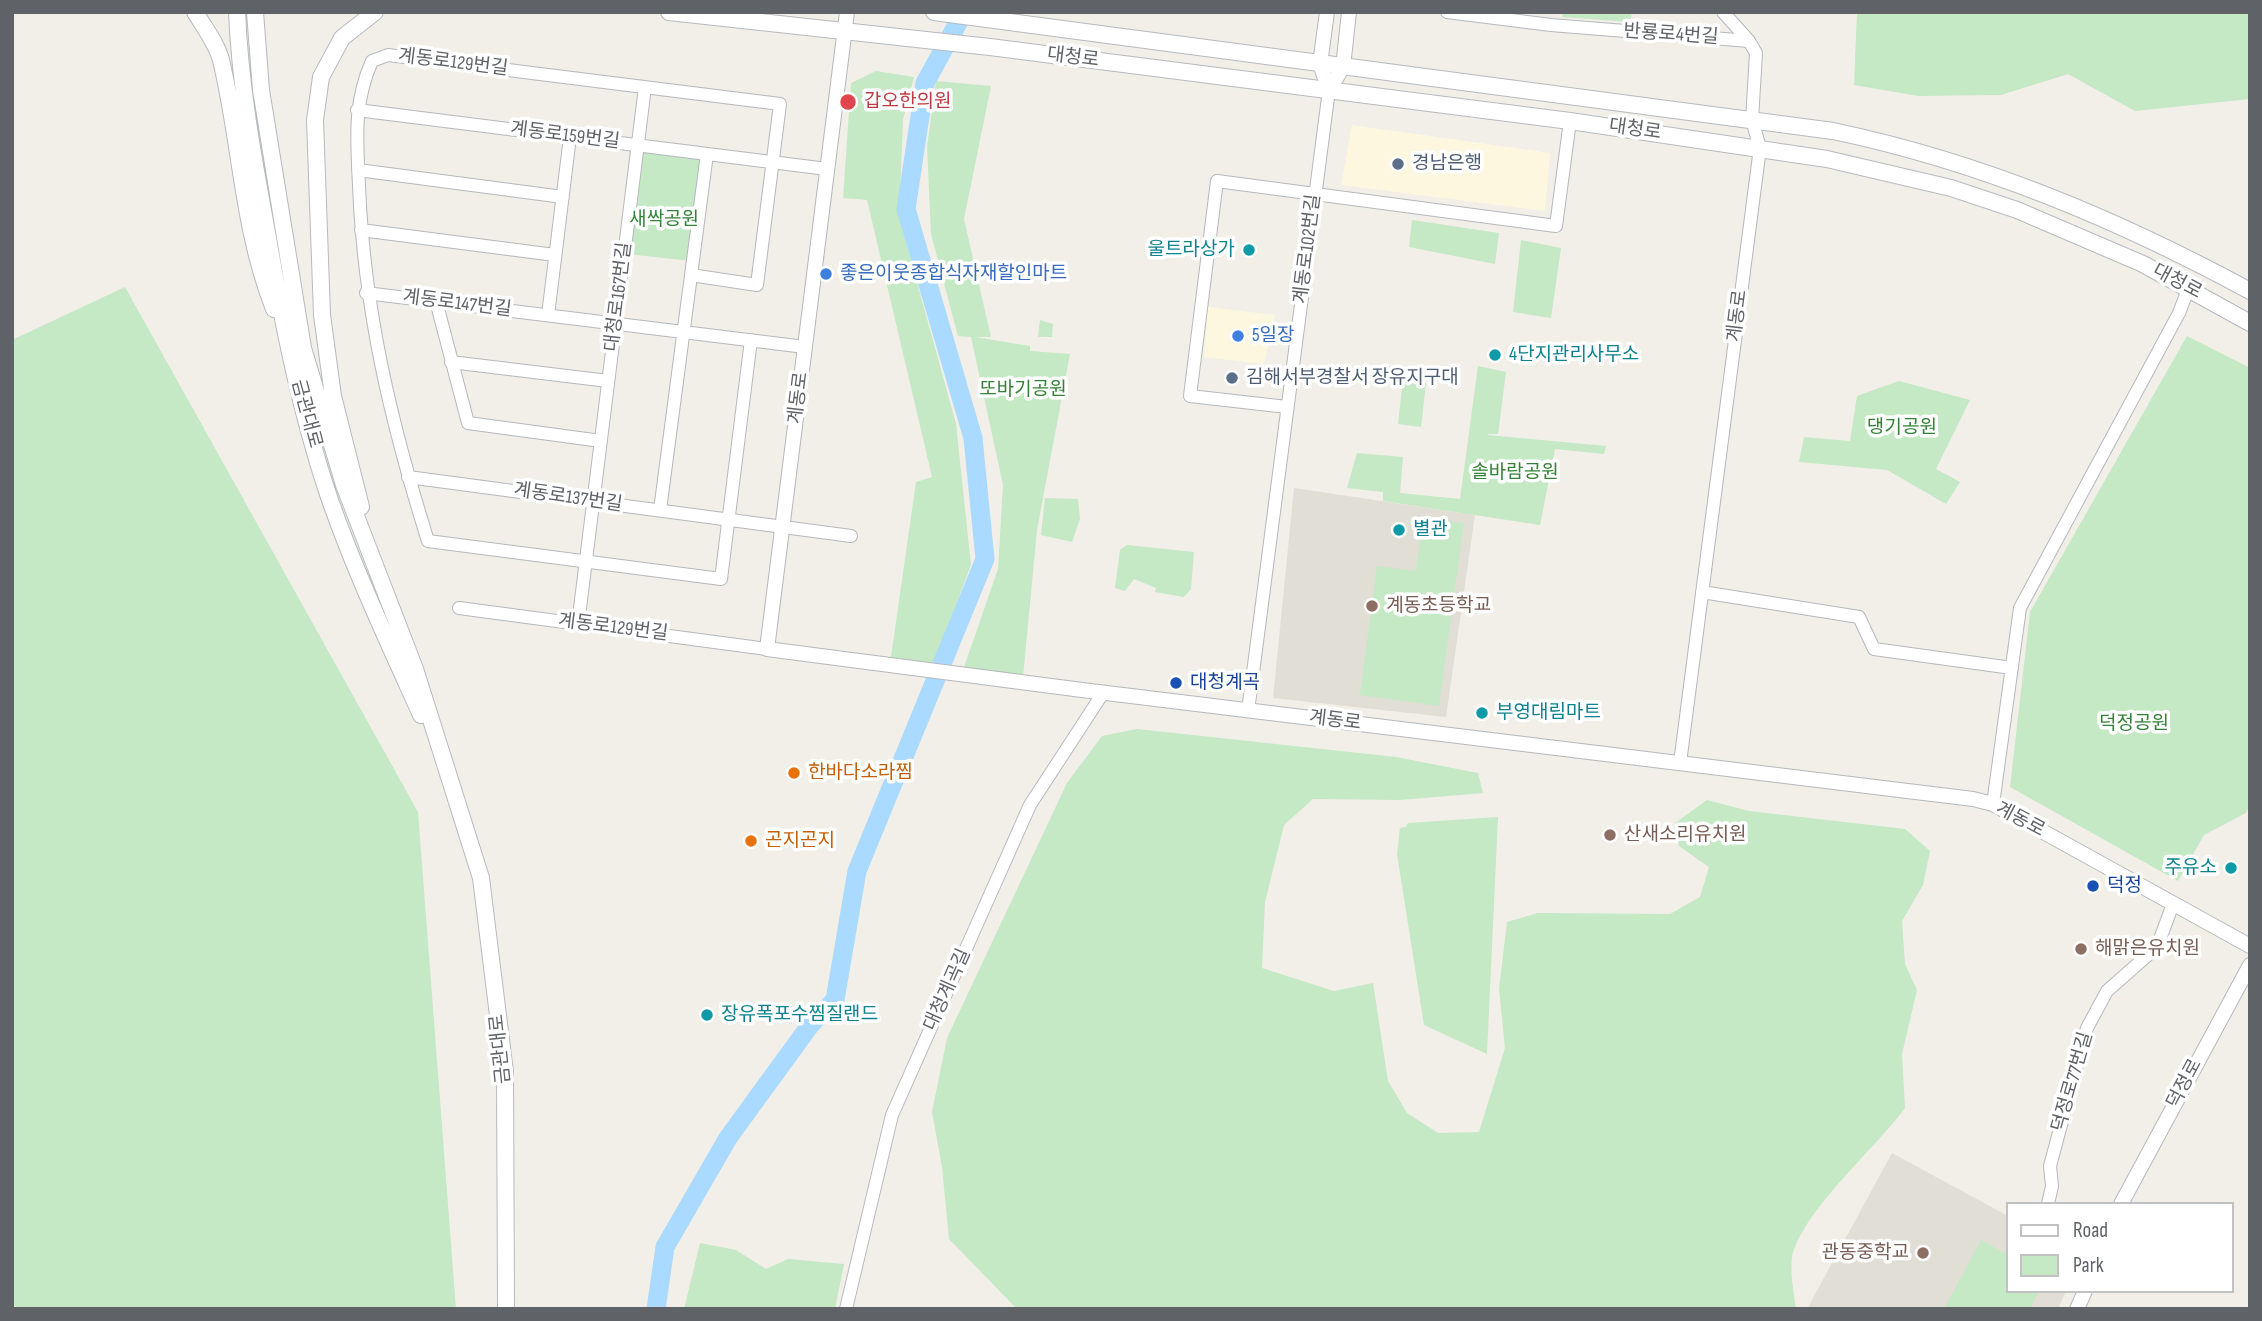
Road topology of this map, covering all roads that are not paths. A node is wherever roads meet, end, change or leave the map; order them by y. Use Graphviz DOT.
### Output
graph roads {
  1 [pos="195,12"];
  2 [pos="237,12"];
  3 [pos="255,12"];
  4 [pos="375,12"];
  5 [pos="669,12"];
  6 [pos="847,12"];
  7 [pos="934,12"];
  8 [pos="1327,12"];
  9 [pos="1349,12"];
  10 [pos="1447,12"];
  11 [pos="1723,12"];
  12 [pos="1484,15"];
  13 [pos="1551,19"];
  14 [pos="845,31"];
  15 [pos="1749,41"];
  16 [pos="1320,64"];
  17 [pos="1343,67"];
  18 [pos="645,88"];
  19 [pos="1329,90"];
  20 [pos="357,110"];
  21 [pos="1752,120"];
  22 [pos="1570,121"];
  23 [pos="570,137"];
  24 [pos="638,145"];
  25 [pos="1760,148"];
  26 [pos="707,154"];
  27 [pos="772,162"];
  28 [pos="827,169"];
  29 [pos="358,170"];
  30 [pos="1315,194"];
  31 [pos="562,197"];
  32 [pos="361,230"];
  33 [pos="555,255"];
  34 [pos="691,275"];
  35 [pos="2189,287"];
  36 [pos="2250,291"];
  37 [pos="366,293"];
  38 [pos="436,301"];
  39 [pos="548,315"];
  40 [pos="2250,323"];
  41 [pos="616,324"];
  42 [pos="684,332"];
  43 [pos="751,340"];
  44 [pos="805,347"];
  45 [pos="290,350"];
  46 [pos="451,362"];
  47 [pos="608,381"];
  48 [pos="1287,407"];
  49 [pos="601,441"];
  50 [pos="408,477"];
  51 [pos="593,502"];
  52 [pos="660,510"];
  53 [pos="728,519"];
  54 [pos="782,527"];
  55 [pos="851,536"];
  56 [pos="586,560"];
  57 [pos="380,580"];
  58 [pos="1702,592"];
  59 [pos="459,608"];
  60 [pos="578,624"];
  61 [pos="767,649"];
  62 [pos="2012,668"];
  63 [pos="1103,693"];
  64 [pos="1248,711"];
  65 [pos="1680,763"];
  66 [pos="457,794"];
  67 [pos="1993,804"];
  68 [pos="2174,904"];
  69 [pos="2250,946"];
  70 [pos="2250,965"];
  71 [pos="2048,1202"];
  72 [pos="2122,1202"];
  73 [pos="2084,1293"];
  74 [pos="506,1309"];
  75 [pos="846,1309"];
  76 [pos="2077,1309"];
  1 -- 45 [label="main road"];
  2 -- 45 [label="main road, 금관대로"];
  3 -- 57 [label="main road, 금관대로"];
  4 -- 57 [label="main road"];
  5 -- 14 [label="main road"];
  6 -- 14 [label="street, 계동로"];
  7 -- 16 [label="main road, 대청로"];
  8 -- 16 [label="street"];
  9 -- 17 [label="street"];
  10 -- 12 [label="street, 반룡로4번길"];
  11 -- 15 [label="street"];
  12 -- 13 [label="street, 반룡로4번길"];
  13 -- 15 [label="street, 반룡로4번길"];
  14 -- 19 [label="main road, 대청로"];
  14 -- 28 [label="street, 계동로"];
  15 -- 21 [label="street, 계동로"];
  16 -- 17 [label="main road, 대청로"];
  16 -- 19 [label="street"];
  17 -- 19 [label="street"];
  17 -- 21 [label="main road, 대청로"];
  18 -- 20 [label="street, 계동로129번길"];
  18 -- 24 [label="street, 대청로167번길"];
  18 -- 27 [label="street"];
  19 -- 22 [label="main road, 대청로"];
  19 -- 30 [label="street, 계동로102번길"];
  20 -- 23 [label="street, 계동로159번길"];
  20 -- 29 [label="street, 계동로129번길"];
  21 -- 25 [label="street, 계동로"];
  21 -- 36 [label="main road, 대청로"];
  22 -- 25 [label="main road, 대청로"];
  22 -- 30 [label="street"];
  23 -- 24 [label="street, 계동로159번길"];
  23 -- 31 [label="street"];
  24 -- 26 [label="street, 계동로159번길"];
  24 -- 41 [label="street, 대청로167번길"];
  25 -- 35 [label="main road, 대청로"];
  25 -- 58 [label="street, 계동로"];
  26 -- 27 [label="street, 계동로159번길"];
  26 -- 34 [label="street"];
  27 -- 28 [label="street, 계동로159번길"];
  27 -- 34 [label="street"];
  28 -- 44 [label="street, 계동로"];
  29 -- 31 [label="street"];
  29 -- 32 [label="street, 계동로129번길"];
  30 -- 48 [label="street, 계동로102번길"];
  30 -- 48 [label="street"];
  31 -- 33 [label="street"];
  32 -- 33 [label="street"];
  32 -- 37 [label="street, 계동로129번길"];
  33 -- 39 [label="street"];
  34 -- 42 [label="street"];
  35 -- 40 [label="main road, 대청로"];
  35 -- 62 [label="street"];
  37 -- 38 [label="street, 계동로147번길"];
  37 -- 50 [label="street, 계동로129번길"];
  38 -- 39 [label="street, 계동로147번길"];
  38 -- 46 [label="street"];
  39 -- 41 [label="street, 계동로147번길"];
  41 -- 42 [label="street, 계동로147번길"];
  41 -- 47 [label="street, 대청로167번길"];
  42 -- 43 [label="street, 계동로147번길"];
  42 -- 52 [label="street"];
  43 -- 44 [label="street, 계동로147번길"];
  43 -- 53 [label="street"];
  44 -- 54 [label="street, 계동로"];
  45 -- 66 [label="main road, 금관대로"];
  46 -- 47 [label="street"];
  46 -- 49 [label="street"];
  47 -- 49 [label="street, 대청로167번길"];
  48 -- 64 [label="street, 계동로102번길"];
  49 -- 51 [label="street, 대청로167번길"];
  50 -- 51 [label="street, 계동로137번길"];
  50 -- 56 [label="street, 계동로129번길"];
  51 -- 52 [label="street, 계동로137번길"];
  51 -- 56 [label="street, 대청로167번길"];
  52 -- 53 [label="street, 계동로137번길"];
  53 -- 54 [label="street, 계동로137번길"];
  53 -- 56 [label="street"];
  54 -- 55 [label="street, 계동로137번길"];
  54 -- 61 [label="street, 계동로"];
  56 -- 60 [label="street, 대청로167번길"];
  57 -- 66 [label="main road, 금관대로"];
  58 -- 62 [label="street"];
  58 -- 65 [label="street, 계동로"];
  59 -- 60 [label="street, 계동로129번길"];
  60 -- 61 [label="street, 계동로129번길"];
  61 -- 63 [label="street, 계동로"];
  62 -- 67 [label="street"];
  63 -- 64 [label="street, 계동로"];
  63 -- 75 [label="street, 대청계곡길"];
  64 -- 65 [label="street, 계동로"];
  65 -- 67 [label="street, 계동로"];
  66 -- 74 [label="main road, 금관대로"];
  67 -- 68 [label="street, 계동로"];
  68 -- 69 [label="street, 계동로"];
  68 -- 71 [label="street, 덕정로77번길"];
  70 -- 72 [label="street, 덕정로"];
  73 -- 76 [label="street"];
}
